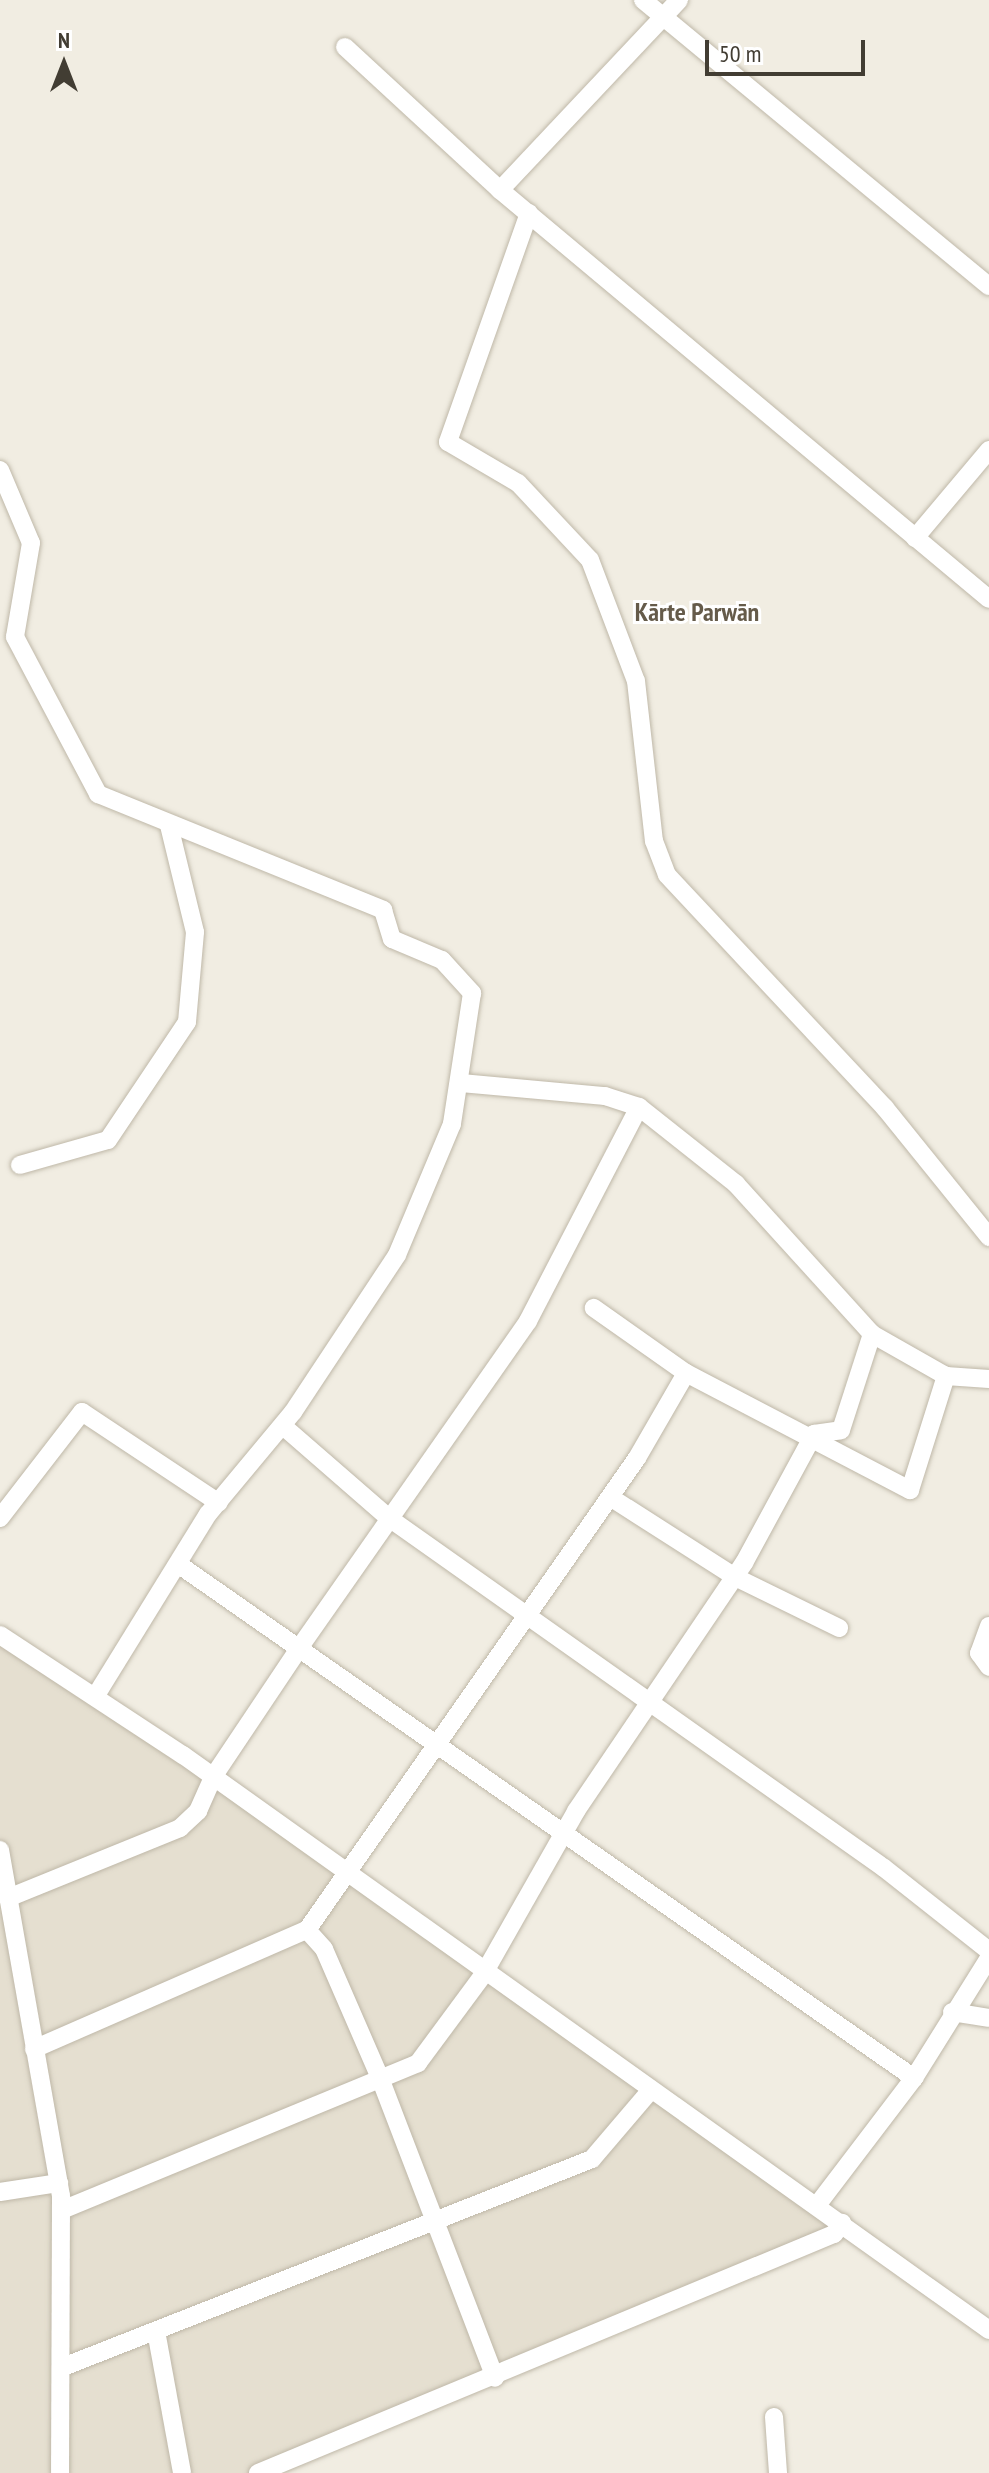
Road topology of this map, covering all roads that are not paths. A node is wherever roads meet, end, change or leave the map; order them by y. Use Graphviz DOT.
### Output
graph roads {
  1 [pos="643,0"];
  2 [pos="679,0"];
  3 [pos="664,17"];
  4 [pos="345,47"];
  5 [pos="500,190"];
  6 [pos="529,213"];
  7 [pos="989,286"];
  8 [pos="989,450"];
  9 [pos="0,470"];
  10 [pos="915,538"];
  11 [pos="989,599"];
  12 [pos="169,825"];
  13 [pos="461,1083"];
  14 [pos="639,1107"];
  15 [pos="20,1165"];
  16 [pos="989,1237"];
  17 [pos="594,1308"];
  18 [pos="872,1334"];
  19 [pos="686,1373"];
  20 [pos="946,1376"];
  21 [pos="989,1379"];
  22 [pos="283,1426"];
  23 [pos="814,1434"];
  24 [pos="610,1497"];
  25 [pos="219,1503"];
  26 [pos="0,1518"];
  27 [pos="389,1518"];
  28 [pos="178,1564"];
  29 [pos="735,1577"];
  30 [pos="528,1615"];
  31 [pos="989,1626"];
  32 [pos="839,1628"];
  33 [pos="0,1635"];
  34 [pos="302,1644"];
  35 [pos="989,1667"];
  36 [pos="95,1697"];
  37 [pos="650,1705"];
  38 [pos="436,1739"];
  39 [pos="213,1777"];
  40 [pos="561,1835"];
  41 [pos="0,1850"];
  42 [pos="347,1875"];
  43 [pos="8,1898"];
  44 [pos="307,1930"];
  45 [pos="989,1951"];
  46 [pos="989,1958"];
  47 [pos="483,1975"];
  48 [pos="952,2012"];
  49 [pos="989,2018"];
  50 [pos="34,2049"];
  51 [pos="380,2078"];
  52 [pos="914,2078"];
  53 [pos="651,2090"];
  54 [pos="59,2183"];
  55 [pos="0,2192"];
  56 [pos="818,2204"];
  57 [pos="62,2210"];
  58 [pos="842,2223"];
  59 [pos="430,2224"];
  60 [pos="989,2330"];
  61 [pos="156,2331"];
  62 [pos="63,2367"];
  63 [pos="495,2378"];
  64 [pos="774,2417"];
  65 [pos="60,2473"];
  66 [pos="182,2473"];
  67 [pos="258,2473"];
  68 [pos="778,2473"];
  1 -- 3 [label="street"];
  2 -- 3 [label="street"];
  3 -- 5 [label="street"];
  3 -- 7 [label="street"];
  4 -- 5 [label="street"];
  5 -- 6 [label="street"];
  6 -- 10 [label="street"];
  6 -- 16 [label="street"];
  8 -- 10 [label="street"];
  9 -- 12 [label="street"];
  10 -- 11 [label="street"];
  12 -- 13 [label="street"];
  12 -- 15 [label="street"];
  13 -- 14 [label="street"];
  13 -- 22 [label="street"];
  14 -- 18 [label="street"];
  14 -- 27 [label="street"];
  17 -- 19 [label="street"];
  18 -- 20 [label="street"];
  18 -- 23 [label="street"];
  19 -- 23 [label="street"];
  19 -- 24 [label="street"];
  20 -- 21 [label="street"];
  20 -- 23 [label="street"];
  22 -- 25 [label="street"];
  22 -- 27 [label="street"];
  23 -- 29 [label="street"];
  24 -- 29 [label="street"];
  24 -- 30 [label="street"];
  25 -- 26 [label="street"];
  25 -- 28 [label="street"];
  27 -- 30 [label="street"];
  27 -- 34 [label="street"];
  28 -- 34 [label="street"];
  28 -- 36 [label="street"];
  29 -- 32 [label="street"];
  29 -- 37 [label="street"];
  30 -- 37 [label="street"];
  30 -- 38 [label="street"];
  31 -- 35 [label="street"];
  33 -- 36 [label="street"];
  34 -- 38 [label="street"];
  34 -- 39 [label="street"];
  36 -- 39 [label="street"];
  37 -- 40 [label="street"];
  37 -- 45 [label="street"];
  38 -- 40 [label="street"];
  38 -- 42 [label="street"];
  39 -- 42 [label="street"];
  39 -- 43 [label="street"];
  40 -- 47 [label="street"];
  40 -- 52 [label="street"];
  41 -- 43 [label="street"];
  42 -- 44 [label="street"];
  42 -- 47 [label="street"];
  43 -- 50 [label="street"];
  44 -- 50 [label="street"];
  44 -- 51 [label="street"];
  46 -- 48 [label="street"];
  47 -- 51 [label="street"];
  47 -- 53 [label="street"];
  48 -- 49 [label="street"];
  48 -- 52 [label="street"];
  50 -- 54 [label="street"];
  51 -- 57 [label="street"];
  51 -- 59 [label="street"];
  52 -- 56 [label="street"];
  53 -- 56 [label="street"];
  53 -- 59 [label="street"];
  54 -- 55 [label="street"];
  54 -- 57 [label="street"];
  56 -- 58 [label="street"];
  57 -- 62 [label="street"];
  58 -- 60 [label="street"];
  58 -- 63 [label="street"];
  59 -- 61 [label="street"];
  59 -- 63 [label="street"];
  61 -- 62 [label="street"];
  61 -- 66 [label="street"];
  62 -- 65 [label="street"];
  63 -- 67 [label="street"];
  64 -- 68 [label="street"];
}
